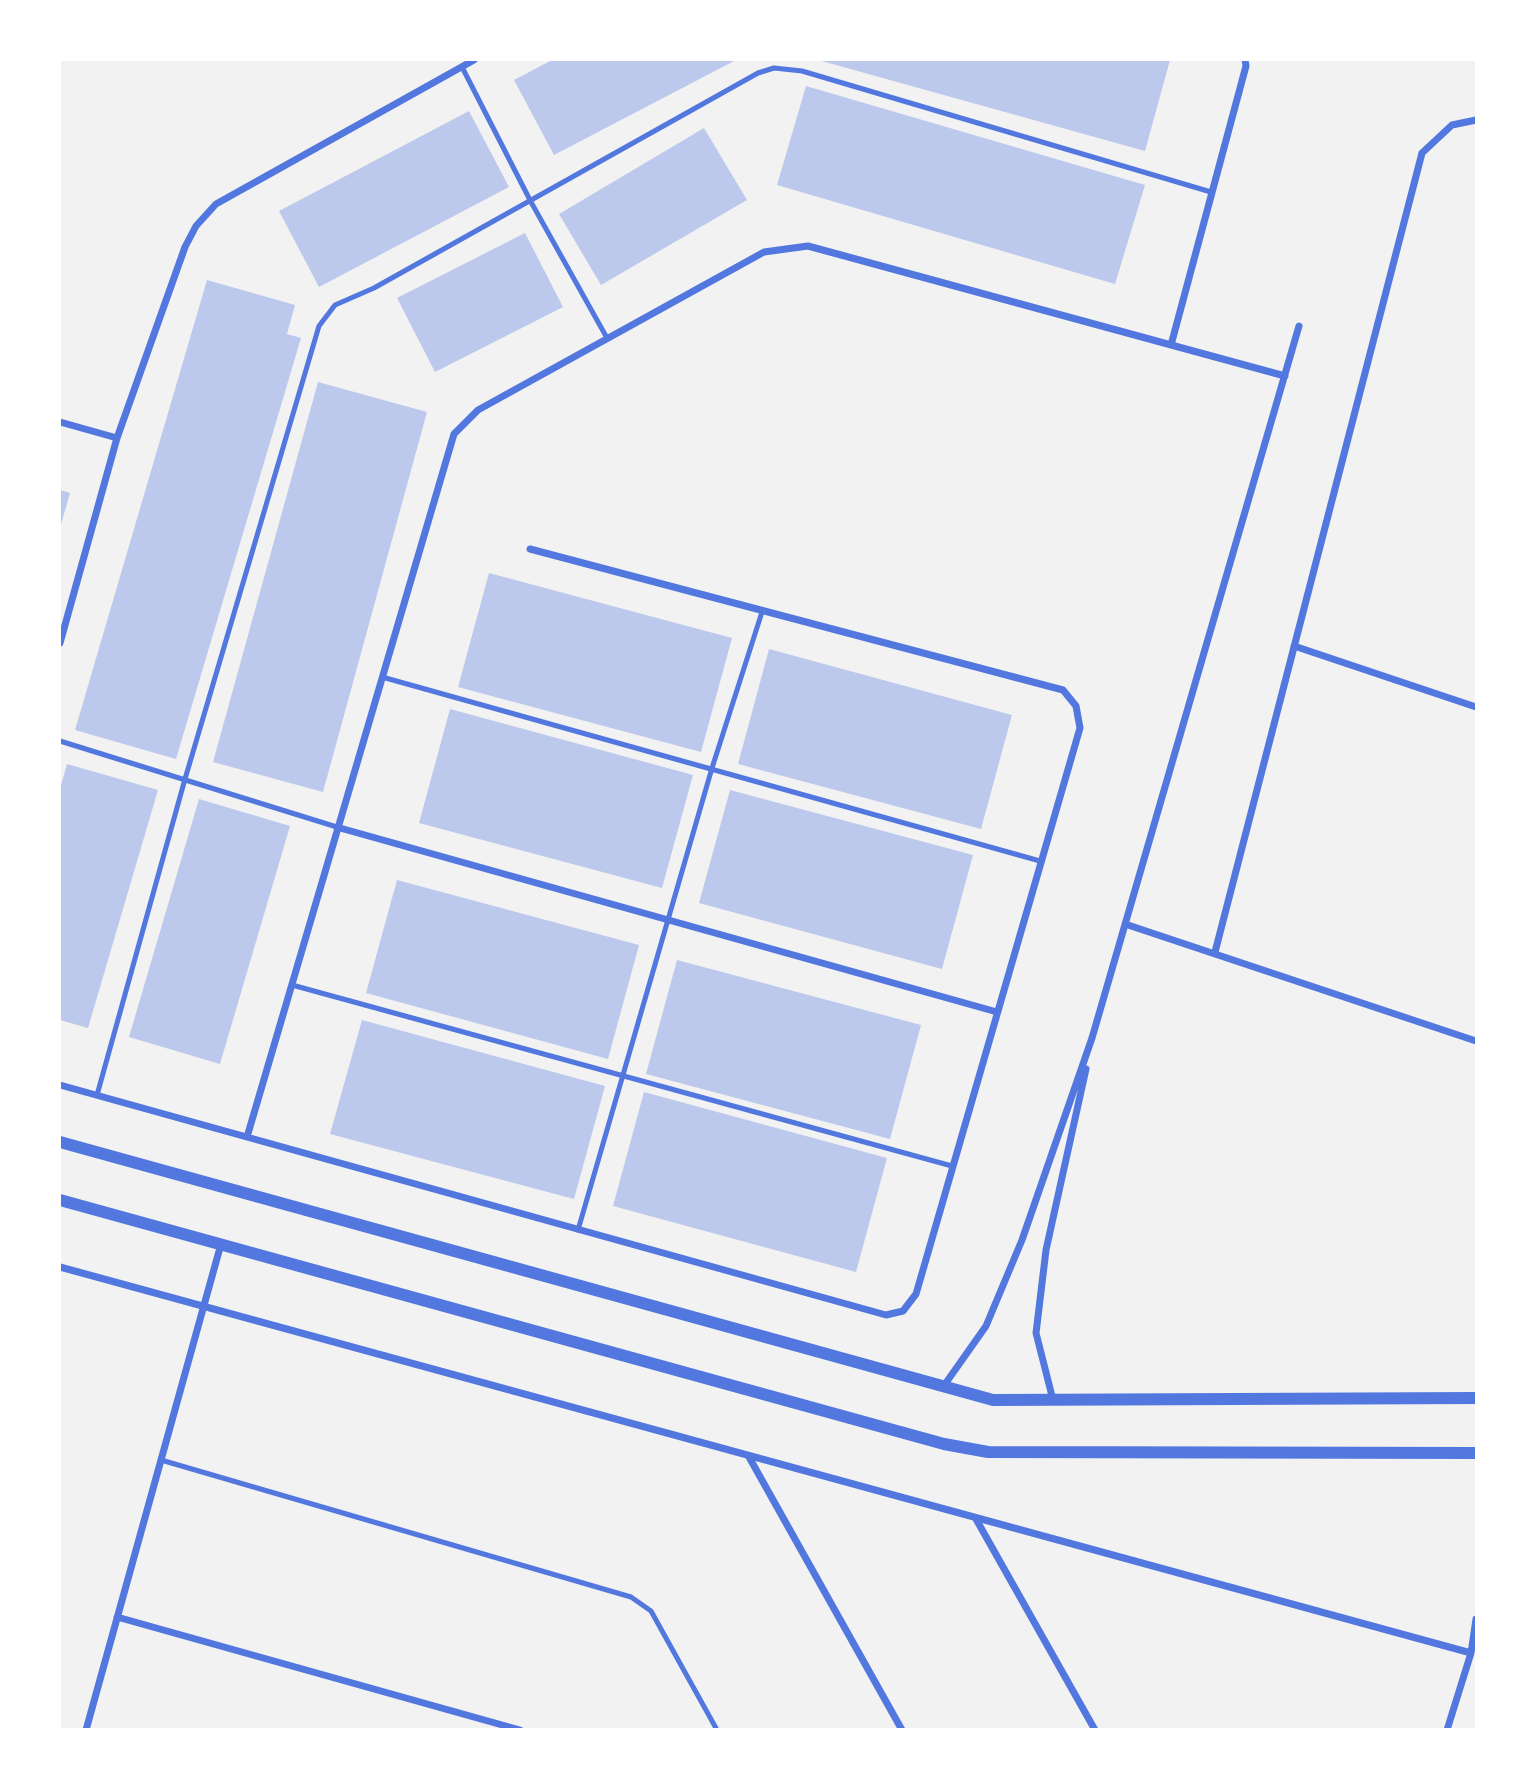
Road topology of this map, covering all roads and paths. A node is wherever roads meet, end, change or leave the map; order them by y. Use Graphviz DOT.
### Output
graph roads {
  1 [pos="474,60"];
  2 [pos="1245,60"];
  3 [pos="462,67"];
  4 [pos="1476,120"];
  5 [pos="1212,192"];
  6 [pos="531,202"];
  7 [pos="1299,326"];
  8 [pos="607,338"];
  9 [pos="1171,345"];
  10 [pos="1285,376"];
  11 [pos="60,422"];
  12 [pos="117,438"];
  13 [pos="530,549"];
  14 [pos="762,612"];
  15 [pos="60,643"];
  16 [pos="1294,646"];
  17 [pos="382,677"];
  18 [pos="1476,707"];
  19 [pos="60,741"];
  20 [pos="712,768"];
  21 [pos="185,779"];
  22 [pos="340,828"];
  23 [pos="1040,861"];
  24 [pos="669,918"];
  25 [pos="1125,924"];
  26 [pos="1215,952"];
  27 [pos="292,985"];
  28 [pos="997,1012"];
  29 [pos="1093,1038"];
  30 [pos="1476,1041"];
  31 [pos="624,1075"];
  32 [pos="60,1084"];
  33 [pos="97,1095"];
  34 [pos="247,1137"];
  35 [pos="60,1142"];
  36 [pos="952,1166"];
  37 [pos="60,1200"];
  38 [pos="578,1230"];
  39 [pos="221,1244"];
  40 [pos="60,1267"];
  41 [pos="204,1306"];
  42 [pos="942,1388"];
  43 [pos="1476,1398"];
  44 [pos="1053,1400"];
  45 [pos="1476,1453"];
  46 [pos="749,1457"];
  47 [pos="161,1460"];
  48 [pos="976,1519"];
  49 [pos="117,1617"];
  50 [pos="1476,1619"];
  51 [pos="1471,1653"];
  52 [pos="86,1730"];
  53 [pos="520,1730"];
  54 [pos="717,1730"];
  55 [pos="902,1730"];
  56 [pos="1095,1730"];
  57 [pos="1447,1730"];
  1 -- 3 [label="street"];
  2 -- 5 [label="street"];
  3 -- 6 [label="lane"];
  3 -- 12 [label="street"];
  4 -- 16 [label="street"];
  5 -- 6 [label="lane"];
  5 -- 9 [label="street"];
  6 -- 8 [label="lane"];
  6 -- 21 [label="lane"];
  7 -- 10 [label="street"];
  8 -- 9 [label="street"];
  8 -- 17 [label="street"];
  9 -- 10 [label="street"];
  10 -- 25 [label="street"];
  11 -- 12 [label="street"];
  12 -- 15 [label="street"];
  13 -- 14 [label="street"];
  14 -- 20 [label="lane"];
  14 -- 23 [label="street"];
  16 -- 18 [label="street"];
  16 -- 26 [label="street"];
  17 -- 20 [label="lane"];
  17 -- 22 [label="street"];
  19 -- 21 [label="lane"];
  20 -- 23 [label="lane"];
  20 -- 24 [label="lane"];
  21 -- 22 [label="lane"];
  21 -- 33 [label="lane"];
  22 -- 24 [label="street"];
  22 -- 27 [label="street"];
  23 -- 28 [label="street"];
  24 -- 28 [label="street"];
  24 -- 31 [label="lane"];
  25 -- 26 [label="street"];
  25 -- 29 [label="street"];
  26 -- 30 [label="street"];
  27 -- 31 [label="lane"];
  27 -- 34 [label="street"];
  28 -- 36 [label="street"];
  29 -- 42 [label="street"];
  29 -- 44 [label="street"];
  31 -- 36 [label="lane"];
  31 -- 38 [label="lane"];
  32 -- 33 [label="street"];
  33 -- 34 [label="street"];
  34 -- 38 [label="street"];
  35 -- 42 [label="street"];
  36 -- 38 [label="street"];
  37 -- 39 [label="street"];
  39 -- 41 [label="street"];
  39 -- 45 [label="street"];
  40 -- 41 [label="street"];
  41 -- 46 [label="street"];
  41 -- 47 [label="street"];
  42 -- 44 [label="street"];
  43 -- 44 [label="street"];
  46 -- 48 [label="street"];
  46 -- 55 [label="street"];
  47 -- 49 [label="street"];
  47 -- 54 [label="lane"];
  48 -- 51 [label="street"];
  48 -- 56 [label="street"];
  49 -- 52 [label="street"];
  49 -- 53 [label="street"];
  50 -- 51 [label="street"];
  51 -- 57 [label="street"];
}
